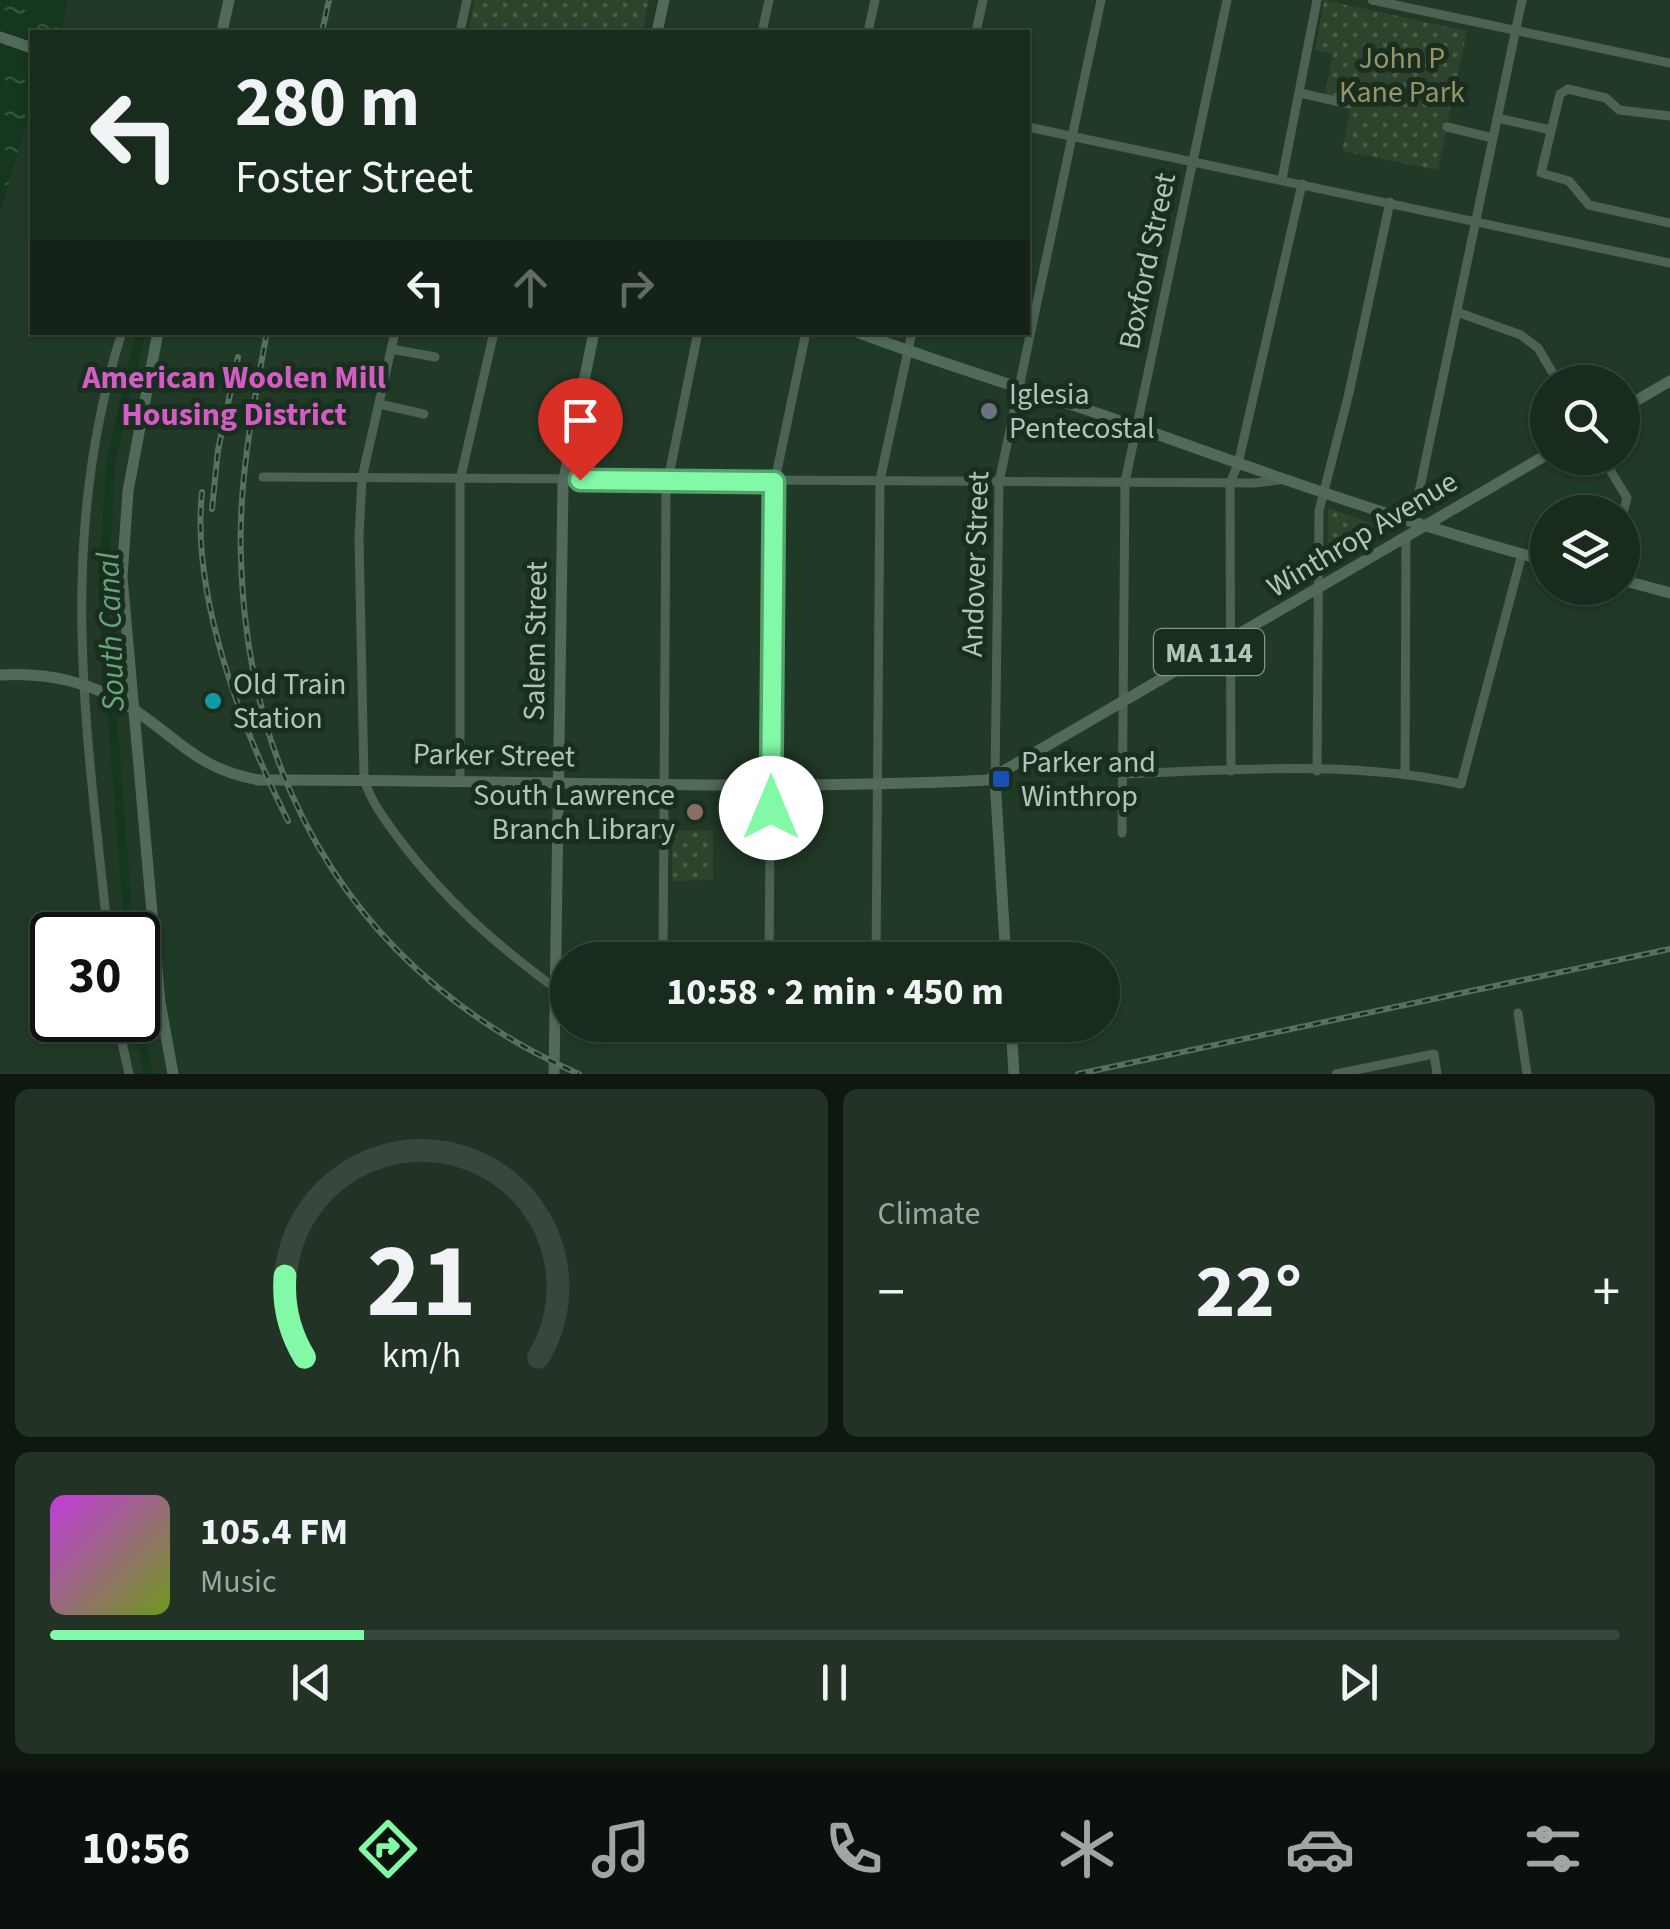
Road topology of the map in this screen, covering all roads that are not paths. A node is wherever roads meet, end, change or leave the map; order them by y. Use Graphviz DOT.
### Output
graph roads {
  1 [pos="229,0"];
  2 [pos="466,0"];
  3 [pos="664,0"];
  4 [pos="769,0"];
  5 [pos="875,0"];
  6 [pos="983,0"];
  7 [pos="1101,0"];
  8 [pos="1227,0"];
  9 [pos="1317,0"];
  10 [pos="1372,0"];
  11 [pos="1522,0"];
  12 [pos="222,30"];
  13 [pos="460,30"];
  14 [pos="658,30"];
  15 [pos="762,30"];
  16 [pos="868,30"];
  17 [pos="976,30"];
  18 [pos="1516,30"];
  19 [pos="0,37"];
  20 [pos="30,47"];
  21 [pos="1670,63"];
  22 [pos="1300,93"];
  23 [pos="1349,104"];
  24 [pos="1670,116"];
  25 [pos="1498,118"];
  26 [pos="1030,127"];
  27 [pos="1447,127"];
  28 [pos="1551,130"];
  29 [pos="1072,136"];
  30 [pos="1492,138"];
  31 [pos="1194,161"];
  32 [pos="1282,180"];
  33 [pos="1302,184"];
  34 [pos="1390,202"];
  35 [pos="1476,220"];
  36 [pos="1670,222"];
  37 [pos="1670,263"];
  38 [pos="1457,312"];
  39 [pos="1030,330"];
  40 [pos="121,335"];
  41 [pos="157,335"];
  42 [pos="394,335"];
  43 [pos="493,335"];
  44 [pos="593,335"];
  45 [pos="697,335"];
  46 [pos="805,335"];
  47 [pos="865,335"];
  48 [pos="911,335"];
  49 [pos="1029,335"];
  50 [pos="391,349"];
  51 [pos="908,352"];
  52 [pos="435,357"];
  53 [pos="1548,365"];
  54 [pos="1670,381"];
  55 [pos="1018,386"];
  56 [pos="1640,398"];
  57 [pos="379,404"];
  58 [pos="424,414"];
  59 [pos="1138,428"];
  60 [pos="1238,464"];
  61 [pos="1530,465"];
  62 [pos="264,477"];
  63 [pos="362,478"];
  64 [pos="668,479"];
  65 [pos="460,480"];
  66 [pos="564,480"];
  67 [pos="880,480"];
  68 [pos="1279,480"];
  69 [pos="774,482"];
  70 [pos="999,482"];
  71 [pos="1126,482"];
  72 [pos="1230,483"];
  73 [pos="1322,493"];
  74 [pos="1409,522"];
  75 [pos="1423,527"];
  76 [pos="1406,537"];
  77 [pos="1522,554"];
  78 [pos="1530,556"];
  79 [pos="1640,585"];
  80 [pos="1317,590"];
  81 [pos="1670,593"];
  82 [pos="1231,639"];
  83 [pos="0,675"];
  84 [pos="86,686"];
  85 [pos="1124,700"];
  86 [pos="129,706"];
  87 [pos="1231,771"];
  88 [pos="1316,771"];
  89 [pos="1405,773"];
  90 [pos="1123,774"];
  91 [pos="995,778"];
  92 [pos="364,779"];
  93 [pos="460,780"];
  94 [pos="558,782"];
  95 [pos="664,784"];
  96 [pos="771,784"];
  97 [pos="876,784"];
  98 [pos="1122,834"];
  99 [pos="106,912"];
  100 [pos="558,942"];
  101 [pos="663,942"];
  102 [pos="769,942"];
  103 [pos="876,942"];
  104 [pos="1005,942"];
  105 [pos="550,991"];
  106 [pos="1518,1013"];
  107 [pos="122,1042"];
  108 [pos="556,1042"];
  109 [pos="1012,1042"];
  110 [pos="1343,1073"];
  111 [pos="129,1074"];
  112 [pos="173,1074"];
  113 [pos="554,1074"];
  114 [pos="1014,1074"];
  115 [pos="1437,1074"];
  116 [pos="1527,1074"];
  1 -- 12 [label="main road"];
  2 -- 13 [label="street"];
  3 -- 14 [label="main road"];
  4 -- 15 [label="street"];
  5 -- 16 [label="street"];
  6 -- 17 [label="street"];
  7 -- 29 [label="street, Andover Street"];
  8 -- 31 [label="street, Boxford Street"];
  9 -- 22 [label="street"];
  10 -- 18 [label="street"];
  11 -- 18 [label="street"];
  18 -- 21 [label="street"];
  18 -- 25 [label="street"];
  19 -- 20 [label="main road"];
  22 -- 23 [label="street"];
  22 -- 32 [label="street"];
  24 -- 28 [label="street"];
  25 -- 28 [label="street"];
  25 -- 30 [label="street"];
  26 -- 29 [label="street"];
  27 -- 30 [label="street"];
  28 -- 36 [label="street"];
  29 -- 31 [label="street"];
  29 -- 39 [label="street, Andover Street"];
  30 -- 35 [label="street"];
  31 -- 32 [label="street"];
  31 -- 59 [label="street, Boxford Street"];
  32 -- 33 [label="street"];
  33 -- 34 [label="street"];
  33 -- 60 [label="street"];
  34 -- 35 [label="street"];
  34 -- 73 [label="street"];
  35 -- 37 [label="street"];
  35 -- 38 [label="street"];
  38 -- 53 [label="street"];
  38 -- 74 [label="street"];
  40 -- 84 [label="street"];
  41 -- 86 [label="main road"];
  42 -- 50 [label="street"];
  43 -- 65 [label="street"];
  44 -- 66 [label="main road, Salem Street"];
  45 -- 64 [label="street"];
  46 -- 69 [label="street"];
  47 -- 51 [label="main road"];
  48 -- 51 [label="street"];
  49 -- 55 [label="street, Andover Street"];
  50 -- 52 [label="street"];
  50 -- 57 [label="street"];
  51 -- 55 [label="main road"];
  51 -- 67 [label="street"];
  54 -- 56 [label="main road"];
  55 -- 59 [label="main road"];
  55 -- 70 [label="street, Andover Street"];
  57 -- 58 [label="street"];
  57 -- 63 [label="street"];
  59 -- 60 [label="main road"];
  59 -- 71 [label="street, Boxford Street"];
  60 -- 68 [label="main road"];
  60 -- 72 [label="street"];
  61 -- 75 [label="main road, Winthrop Avenue / MA 114"];
  62 -- 63 [label="street"];
  63 -- 65 [label="street"];
  63 -- 92 [label="street"];
  64 -- 66 [label="street"];
  64 -- 69 [label="street"];
  64 -- 95 [label="street"];
  65 -- 66 [label="street"];
  65 -- 93 [label="street"];
  66 -- 94 [label="main road, Salem Street"];
  67 -- 69 [label="street"];
  67 -- 70 [label="street"];
  67 -- 97 [label="street"];
  68 -- 72 [label="street"];
  68 -- 73 [label="main road"];
  69 -- 96 [label="street"];
  70 -- 71 [label="street"];
  70 -- 91 [label="street, Andover Street"];
  71 -- 72 [label="street"];
  71 -- 85 [label="street, Boxford Street"];
  72 -- 82 [label="street"];
  73 -- 74 [label="main road"];
  73 -- 80 [label="street"];
  74 -- 75 [label="main road"];
  75 -- 76 [label="main road, Winthrop Avenue / MA 114"];
  75 -- 77 [label="main road"];
  76 -- 80 [label="main road, Winthrop Avenue / MA 114"];
  76 -- 89 [label="street"];
  77 -- 78 [label="main road"];
  77 -- 89 [label="street"];
  79 -- 81 [label="main road"];
  80 -- 82 [label="main road, Winthrop Avenue / MA 114"];
  80 -- 88 [label="street"];
  82 -- 85 [label="main road, Winthrop Avenue / MA 114"];
  82 -- 87 [label="street"];
  83 -- 84 [label="main road, Parker Street"];
  84 -- 86 [label="main road, Parker Street"];
  84 -- 99 [label="street"];
  85 -- 90 [label="street, Boxford Street"];
  85 -- 91 [label="main road, Winthrop Avenue / MA 114"];
  86 -- 92 [label="main road, Parker Street / MA 114"];
  86 -- 112 [label="main road"];
  87 -- 88 [label="street"];
  87 -- 90 [label="street"];
  88 -- 89 [label="street"];
  90 -- 98 [label="street, Boxford Street"];
  91 -- 97 [label="main road, Parker Street / MA 114"];
  91 -- 104 [label="main road, Andover Street"];
  92 -- 93 [label="main road, Parker Street / MA 114"];
  92 -- 105 [label="street"];
  93 -- 94 [label="main road, Parker Street / MA 114"];
  94 -- 95 [label="main road, Parker Street / MA 114"];
  94 -- 100 [label="main road, Salem Street"];
  95 -- 96 [label="main road, Parker Street / MA 114"];
  95 -- 101 [label="street"];
  96 -- 97 [label="main road, Parker Street / MA 114"];
  96 -- 102 [label="street"];
  97 -- 103 [label="street"];
  106 -- 116 [label="street"];
  107 -- 111 [label="street"];
  108 -- 113 [label="main road, Salem Street"];
  109 -- 114 [label="main road"];
  110 -- 115 [label="street"];
}
